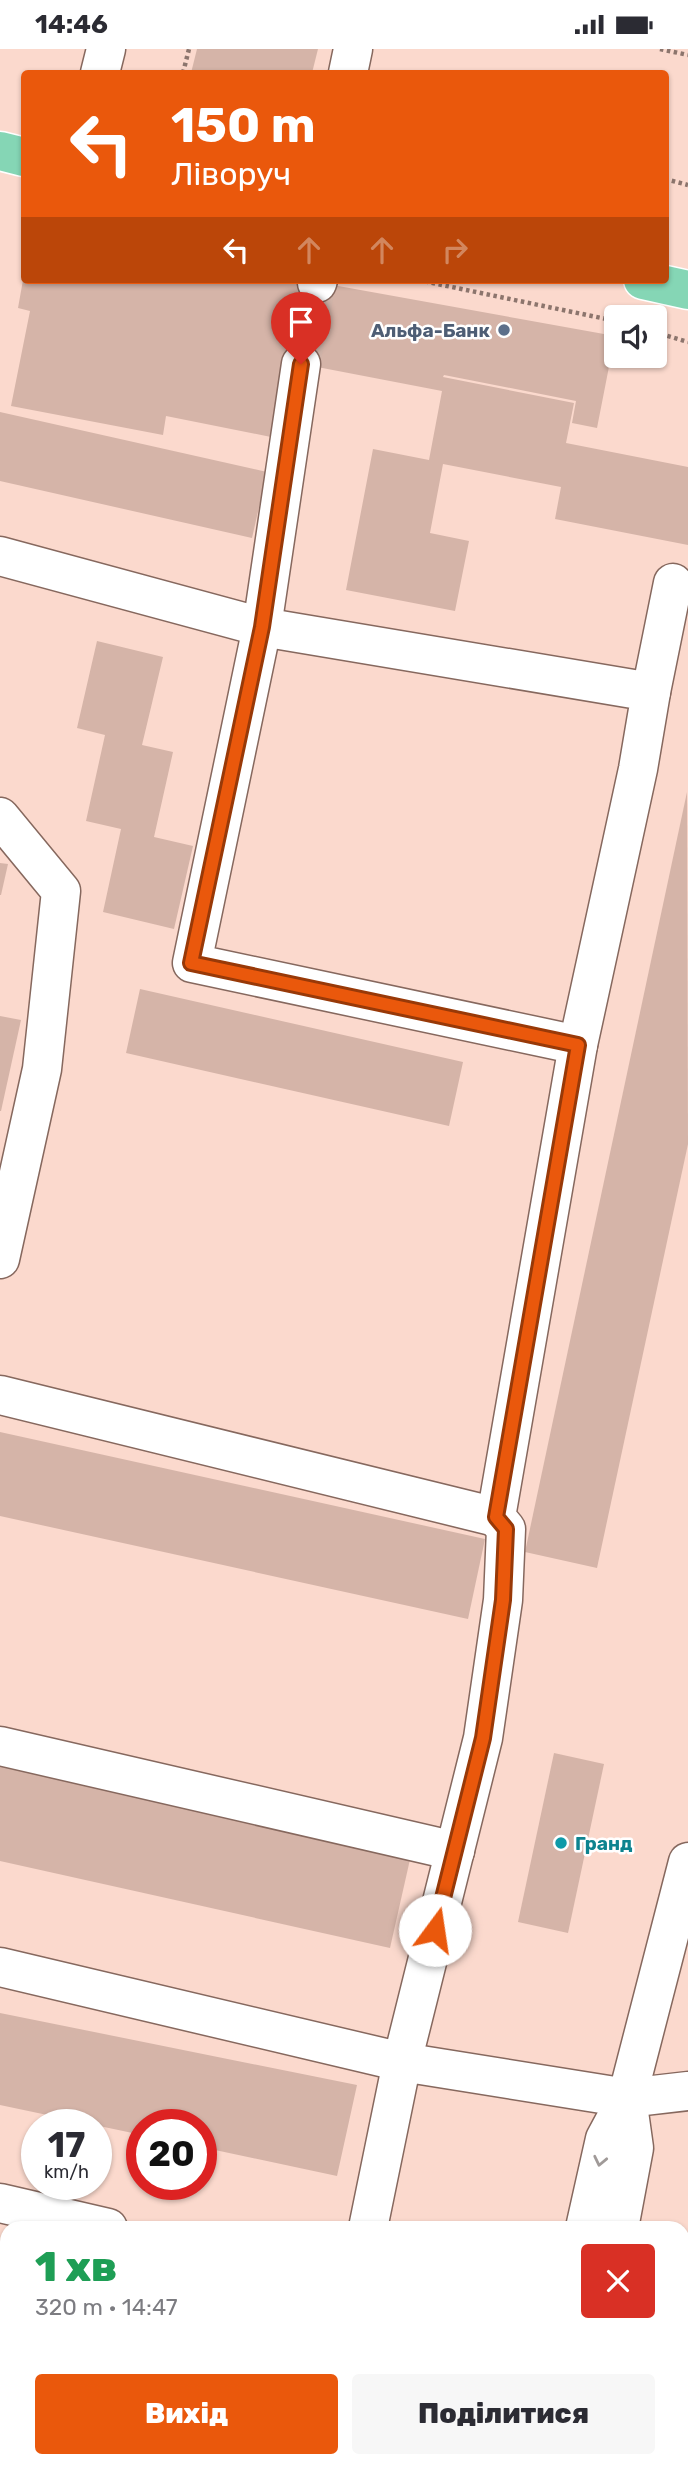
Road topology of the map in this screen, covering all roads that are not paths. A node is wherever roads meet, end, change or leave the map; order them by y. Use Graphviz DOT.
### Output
graph roads {
  1 [pos="106,49"];
  2 [pos="353,49"];
  3 [pos="101,70"];
  4 [pos="349,70"];
  5 [pos="0,151"];
  6 [pos="21,156"];
  7 [pos="663,284"];
  8 [pos="688,289"];
  9 [pos="301,364"];
  10 [pos="0,556"];
  11 [pos="673,583"];
  12 [pos="262,627"];
  13 [pos="651,692"];
  14 [pos="0,817"];
  15 [pos="578,1045"];
  16 [pos="0,1259"];
  17 [pos="0,1395"];
  18 [pos="496,1517"];
  19 [pos="0,1746"];
  20 [pos="456,1851"];
  21 [pos="688,1862"];
  22 [pos="0,1966"];
  23 [pos="402,2062"];
  24 [pos="688,2091"];
  25 [pos="627,2098"];
  26 [pos="0,2203"];
  27 [pos="78,2221"];
  28 [pos="369,2221"];
  29 [pos="587,2221"];
  30 [pos="620,2221"];
  1 -- 3 [label="street"];
  2 -- 4 [label="street"];
  5 -- 6 [label="main road"];
  7 -- 8 [label="main road"];
  9 -- 12 [label="street"];
  10 -- 12 [label="street"];
  11 -- 13 [label="street"];
  12 -- 13 [label="street"];
  12 -- 15 [label="street"];
  13 -- 15 [label="street"];
  14 -- 16 [label="street"];
  15 -- 18 [label="street"];
  17 -- 18 [label="street"];
  18 -- 20 [label="street"];
  19 -- 20 [label="street"];
  20 -- 23 [label="street"];
  21 -- 25 [label="street"];
  22 -- 23 [label="street"];
  23 -- 25 [label="street"];
  23 -- 28 [label="street"];
  24 -- 25 [label="street"];
  25 -- 29 [label="street, one-way"];
  25 -- 30 [label="street"];
  26 -- 27 [label="street"];
}
